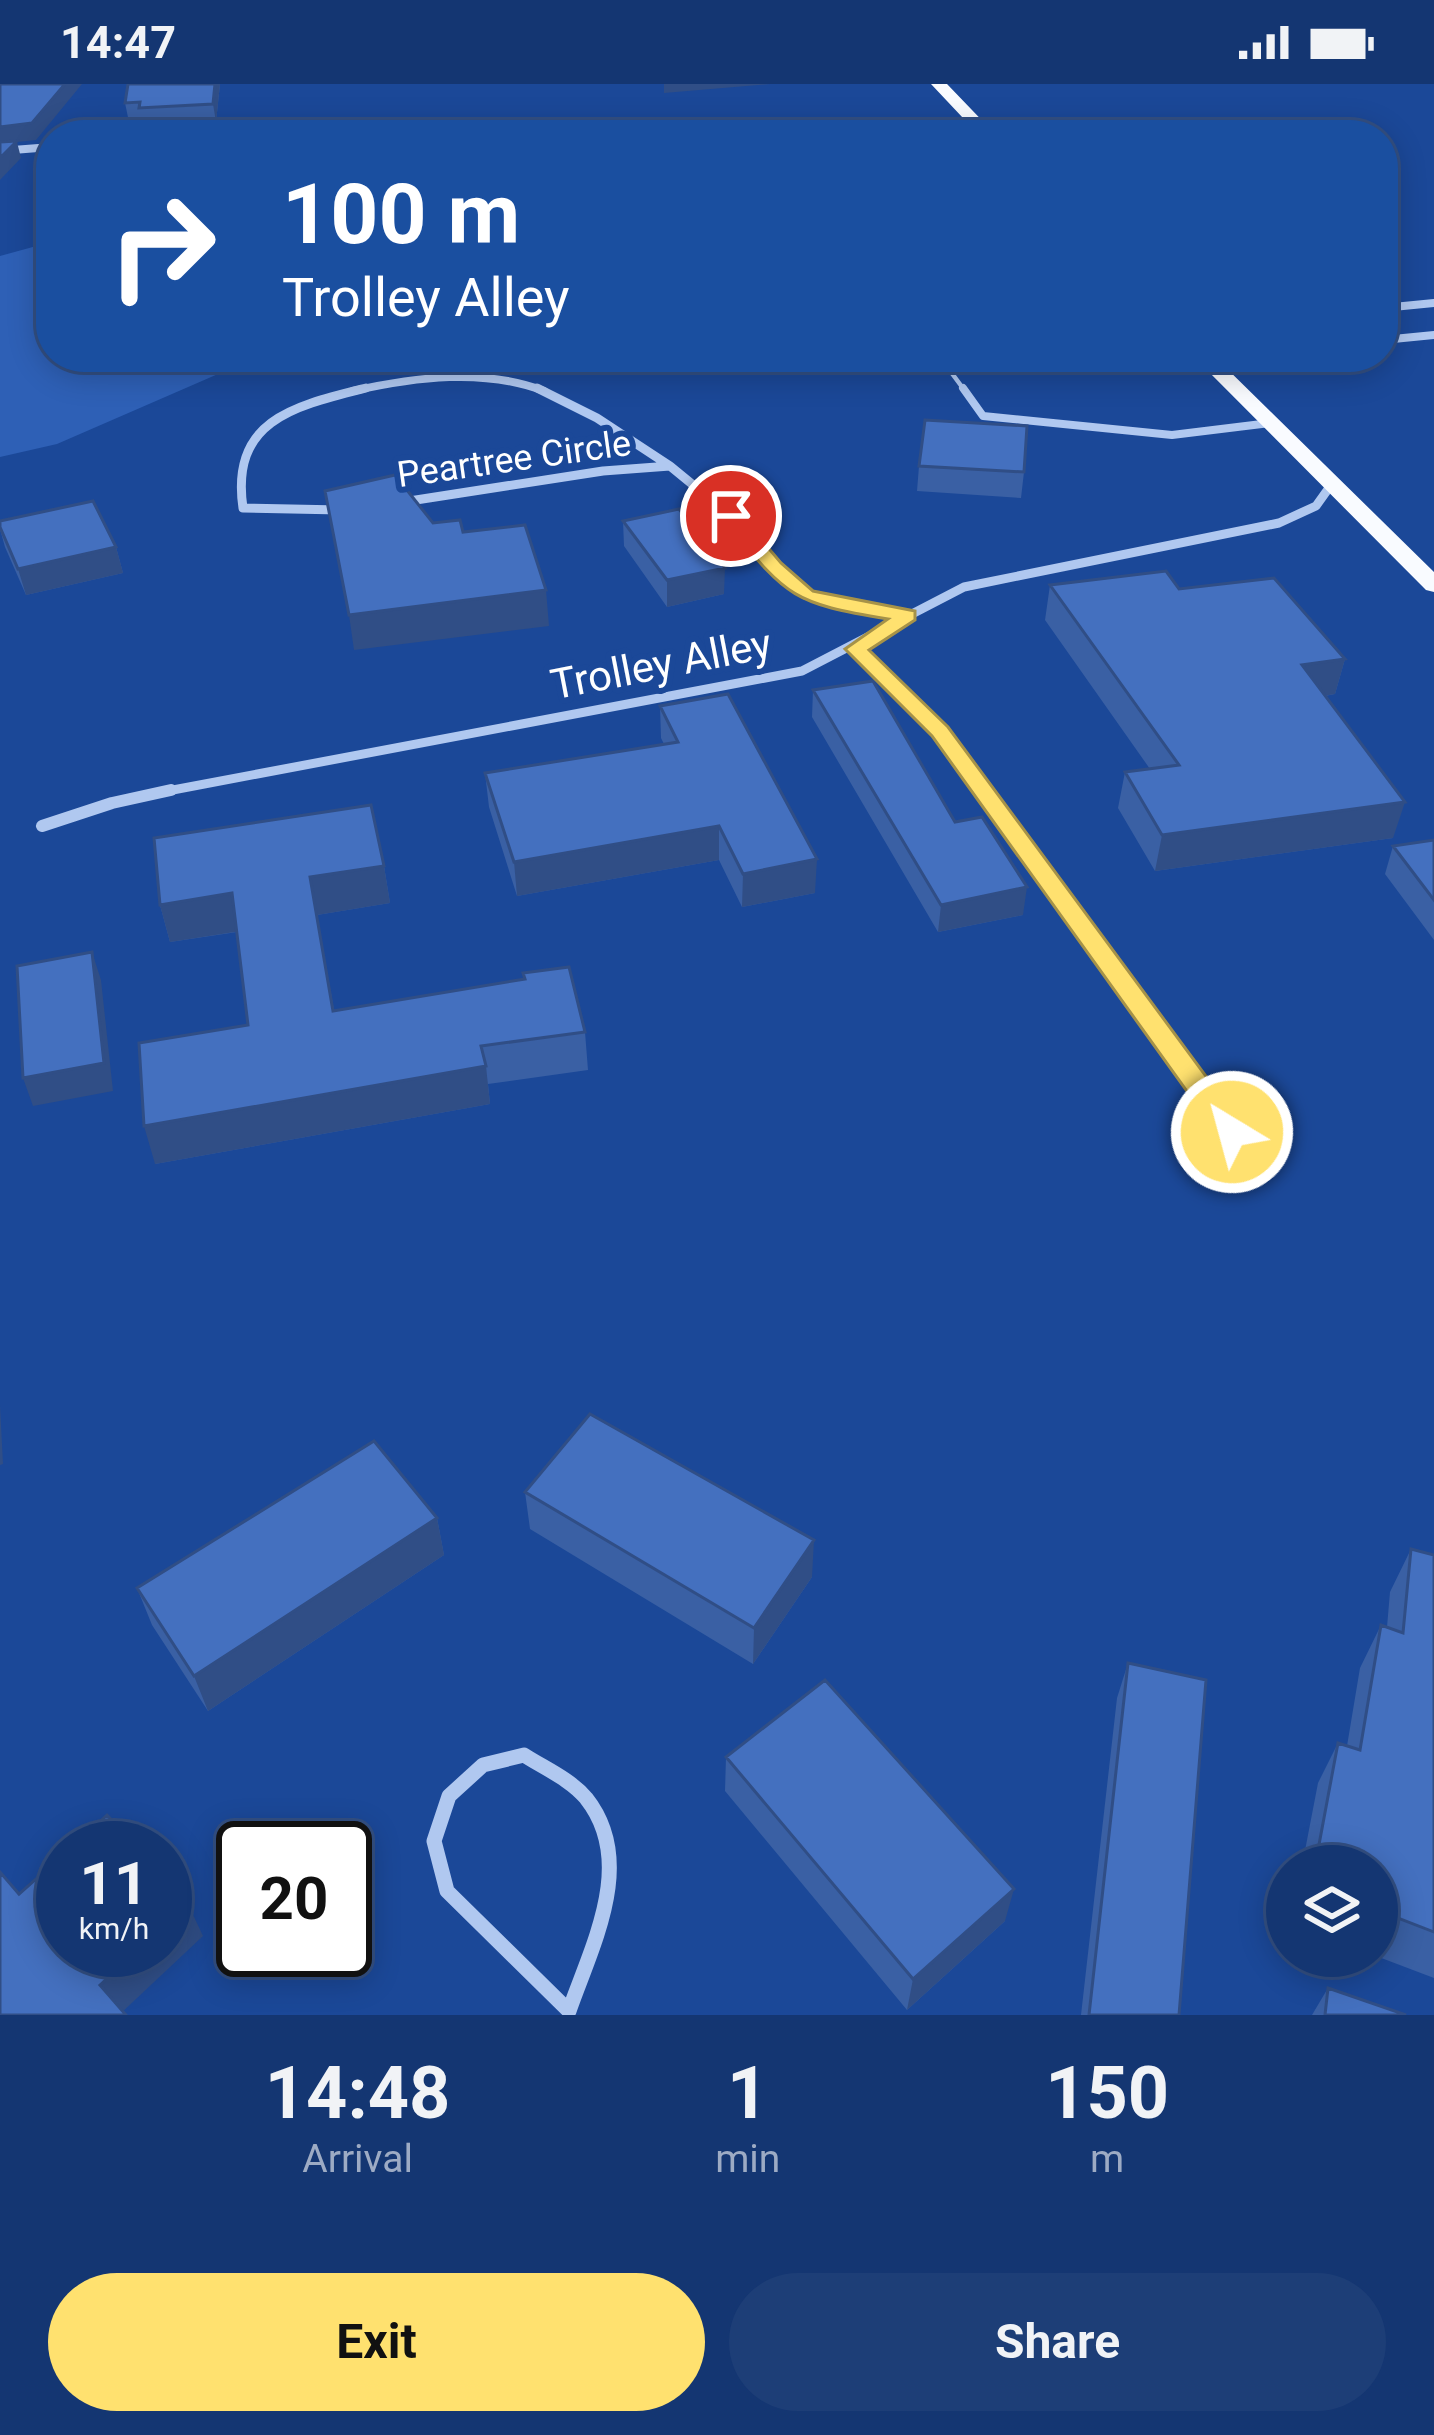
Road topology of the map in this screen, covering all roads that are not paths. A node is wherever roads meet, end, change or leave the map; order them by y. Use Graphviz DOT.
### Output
graph roads {
  1 [pos="939,84"];
  2 [pos="974,120"];
  3 [pos="36,148"];
  4 [pos="0,151"];
  5 [pos="1434,303"];
  6 [pos="1398,307"];
  7 [pos="1434,335"];
  8 [pos="1398,339"];
  9 [pos="951,372"];
  10 [pos="1219,372"];
  11 [pos="1270,423"];
  12 [pos="670,466"];
  13 [pos="1331,485"];
  14 [pos="396,503"];
  15 [pos="351,509"];
  16 [pos="1434,585"];
  17 [pos="908,616"];
  18 [pos="856,649"];
  19 [pos="42,826"];
  20 [pos="1232,1132"];
  21 [pos="568,2013"];
  1 -- 2 [label="main road"];
  3 -- 4 [label="street"];
  5 -- 6 [label="street"];
  7 -- 8 [label="street"];
  9 -- 11 [label="lane"];
  10 -- 11 [label="main road"];
  11 -- 13 [label="main road"];
  12 -- 14 [label="street, Peartree Circle"];
  12 -- 15 [label="street, Peartree Circle"];
  12 -- 17 [label="street, Peartree Circle"];
  13 -- 16 [label="main road"];
  13 -- 17 [label="street, Trolley Alley"];
  17 -- 18 [label="street, Trolley Alley"];
  18 -- 19 [label="street, Trolley Alley"];
  18 -- 20 [label="lane"];
  21 -- 21 [label="street"];
}
